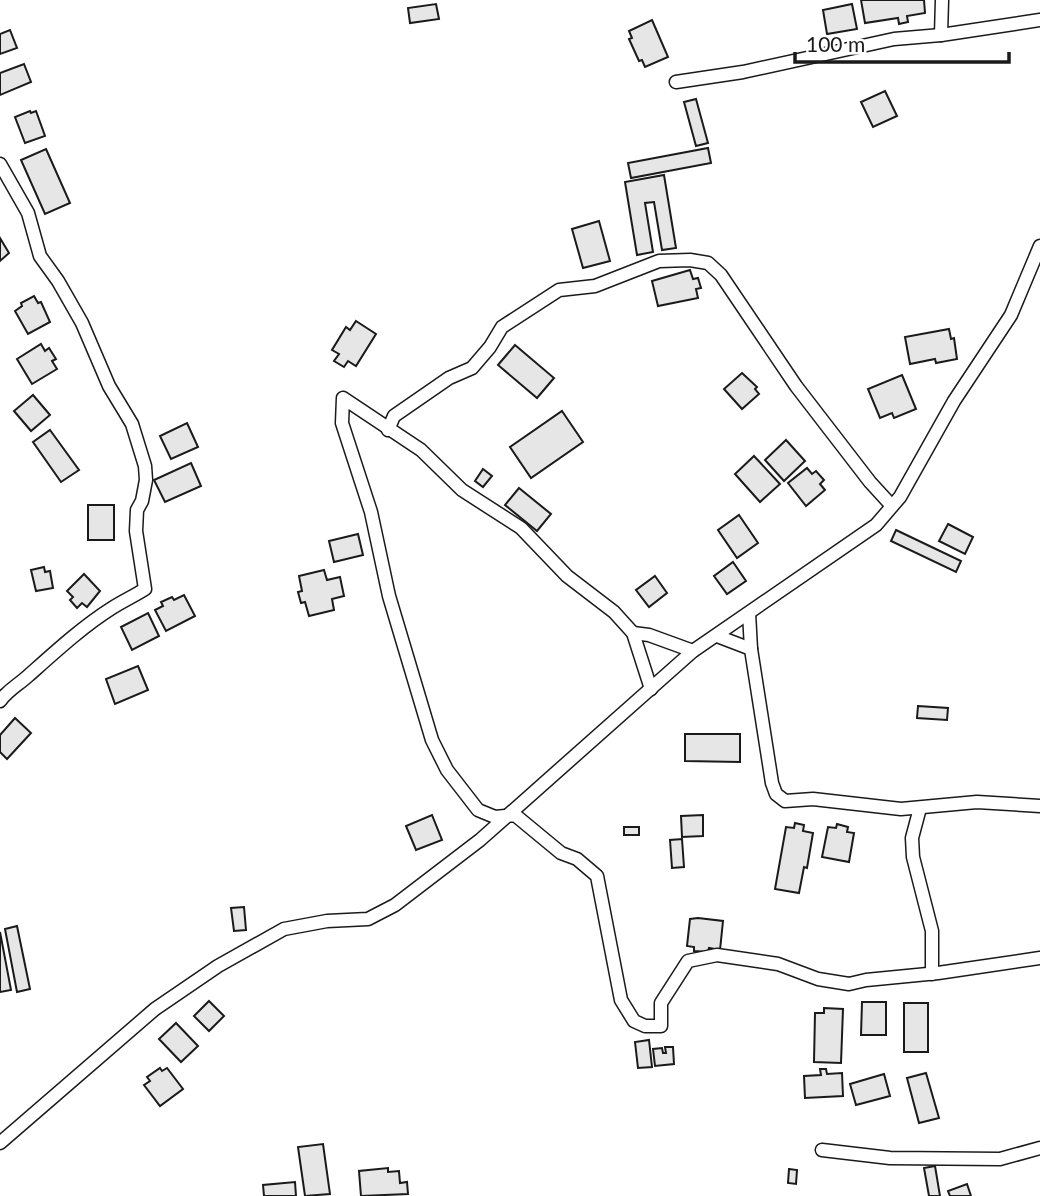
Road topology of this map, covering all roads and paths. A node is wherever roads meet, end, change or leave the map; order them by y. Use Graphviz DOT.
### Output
graph roads {
  1 [pos="942,0"];
  2 [pos="1040,20"];
  3 [pos="941,35"];
  4 [pos="677,82"];
  5 [pos="0,163"];
  6 [pos="1040,246"];
  7 [pos="388,429"];
  8 [pos="892,506"];
  9 [pos="749,613"];
  10 [pos="633,633"];
  11 [pos="718,636"];
  12 [pos="751,649"];
  13 [pos="693,651"];
  14 [pos="651,689"];
  15 [pos="0,701"];
  16 [pos="1040,806"];
  17 [pos="920,808"];
  18 [pos="508,815"];
  19 [pos="1040,958"];
  20 [pos="932,974"];
  21 [pos="0,1143"];
  22 [pos="1040,1148"];
  23 [pos="822,1150"];
  1 -- 3 [label="street"];
  2 -- 3 [label="street"];
  3 -- 4 [label="street"];
  5 -- 15 [label="street"];
  6 -- 8 [label="street"];
  7 -- 8 [label="street"];
  7 -- 10 [label="street"];
  7 -- 18 [label="street"];
  8 -- 9 [label="street"];
  9 -- 11 [label="street"];
  9 -- 12 [label="street"];
  10 -- 13 [label="street"];
  10 -- 14 [label="street"];
  11 -- 12 [label="street"];
  11 -- 13 [label="street"];
  12 -- 17 [label="street"];
  13 -- 14 [label="street"];
  14 -- 18 [label="street"];
  16 -- 17 [label="street"];
  17 -- 20 [label="street"];
  18 -- 20 [label="street"];
  18 -- 21 [label="street"];
  19 -- 20 [label="street"];
  22 -- 23 [label="street"];
}
